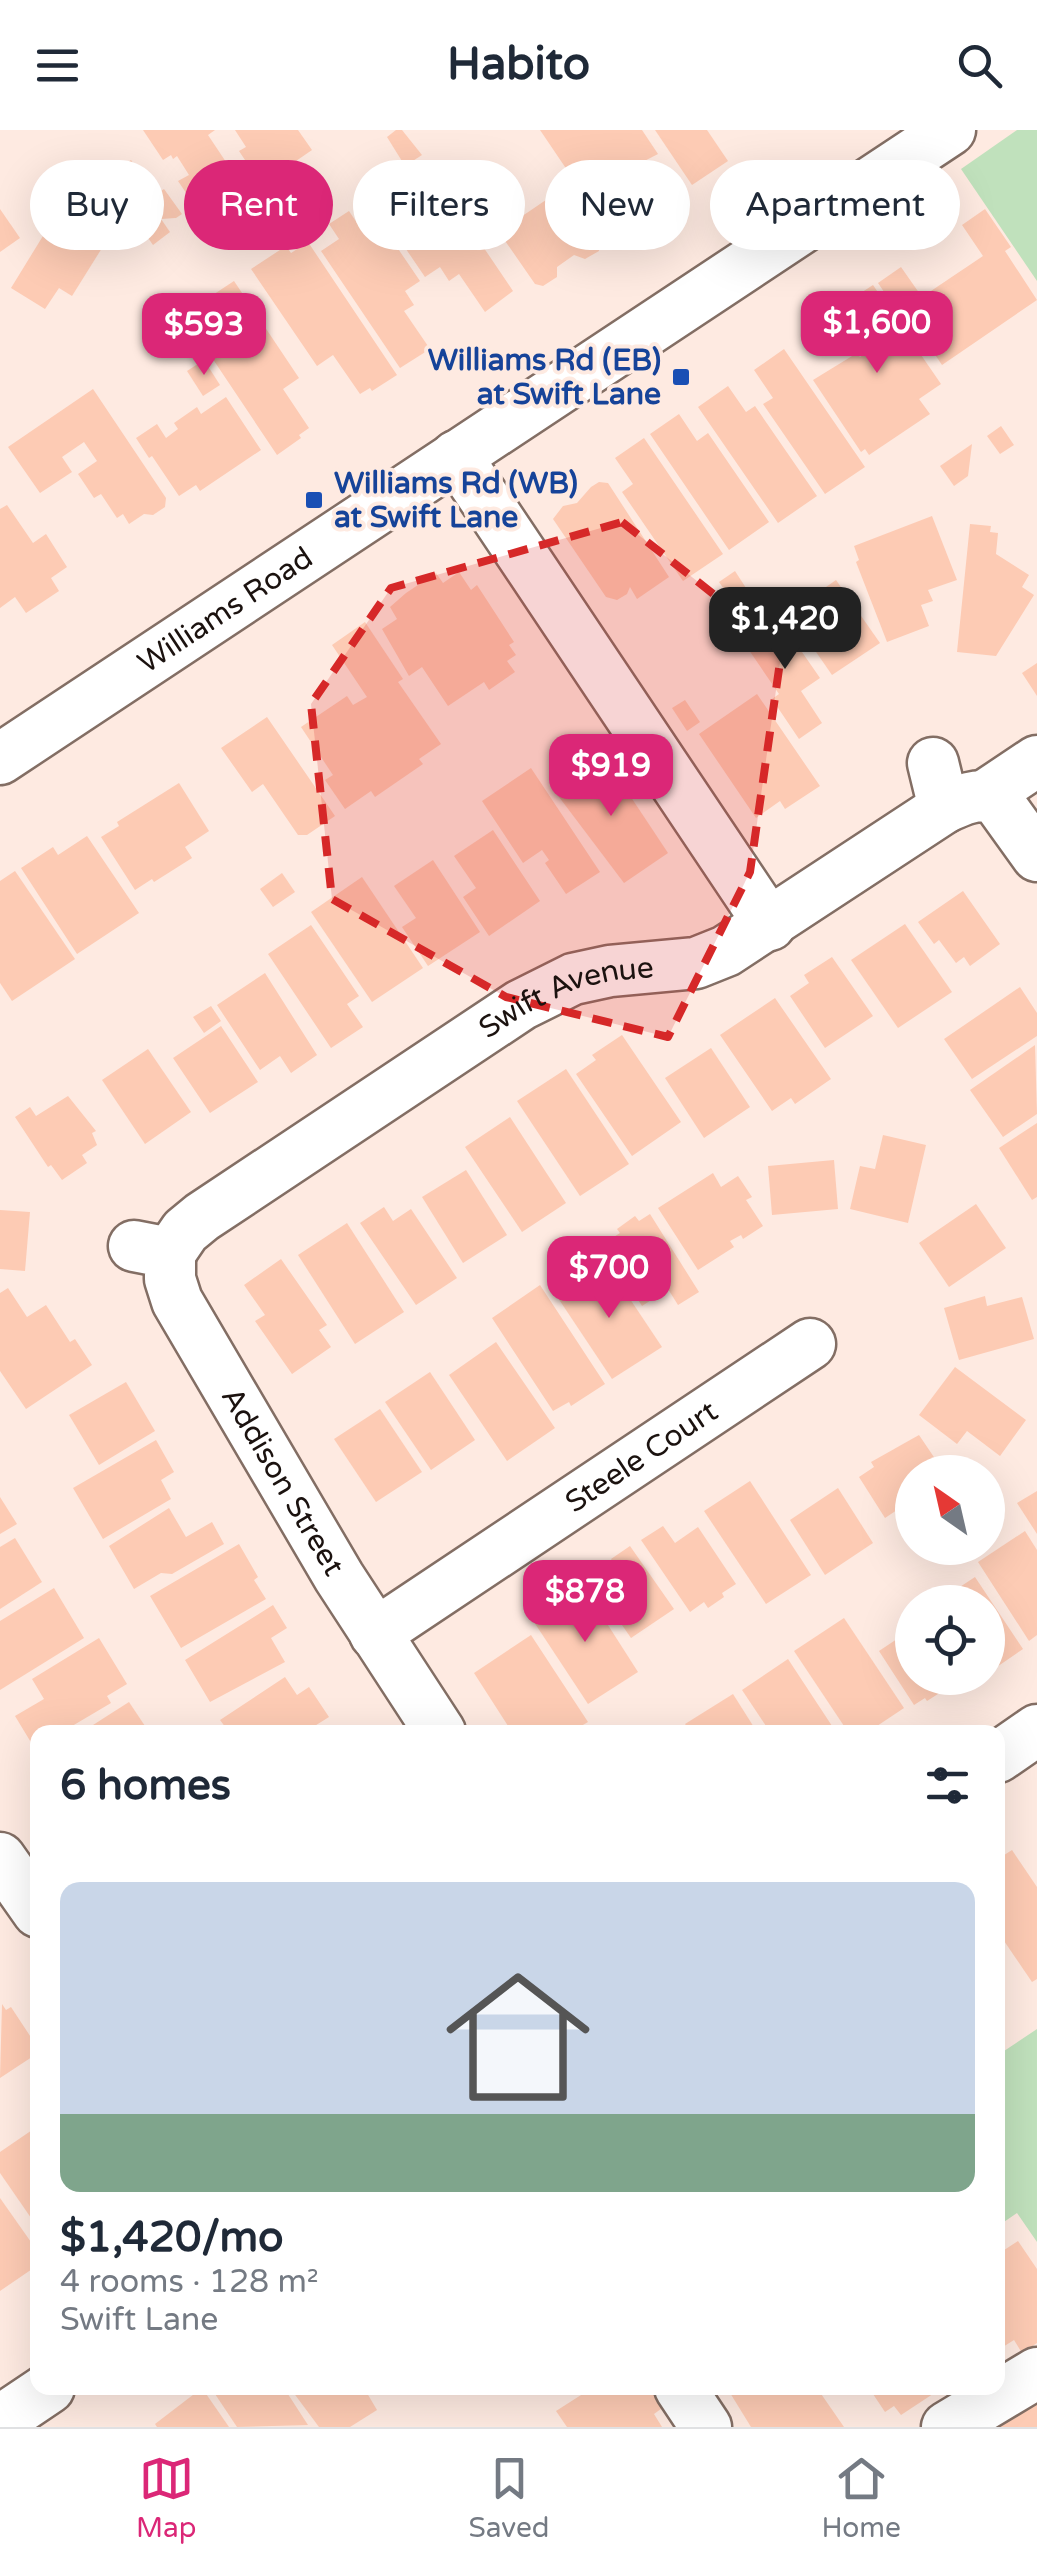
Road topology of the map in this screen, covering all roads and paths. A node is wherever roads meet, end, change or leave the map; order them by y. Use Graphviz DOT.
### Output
graph roads {
  1 [pos="950,130"];
  2 [pos="456,456"];
  3 [pos="0,759"];
  4 [pos="1037,761"];
  5 [pos="954,789"];
  6 [pos="1037,856"];
  7 [pos="770,925"];
  8 [pos="152,1250"];
  9 [pos="810,1344"];
  10 [pos="374,1634"];
  11 [pos="435,1725"];
  12 [pos="1037,1730"];
  13 [pos="1005,1752"];
  14 [pos="0,1858"];
  15 [pos="30,1901"];
  16 [pos="1037,2373"];
  17 [pos="1005,2392"];
  18 [pos="38,2395"];
  19 [pos="685,2395"];
  20 [pos="1000,2395"];
  21 [pos="0,2420"];
  22 [pos="706,2427"];
  23 [pos="947,2427"];
  1 -- 2 [label="street, Williams Road"];
  2 -- 3 [label="street, Williams Road"];
  2 -- 7 [label="street"];
  4 -- 5 [label="street, Swift Avenue"];
  5 -- 6 [label="street"];
  5 -- 7 [label="street, Swift Avenue"];
  7 -- 8 [label="street, Swift Avenue"];
  8 -- 10 [label="street, Addison Street"];
  9 -- 10 [label="street, Steele Court"];
  10 -- 11 [label="street, Addison Street"];
  12 -- 13 [label="street"];
  14 -- 15 [label="street"];
  16 -- 17 [label="street"];
  18 -- 21 [label="street"];
  19 -- 22 [label="street"];
  20 -- 23 [label="street"];
}
